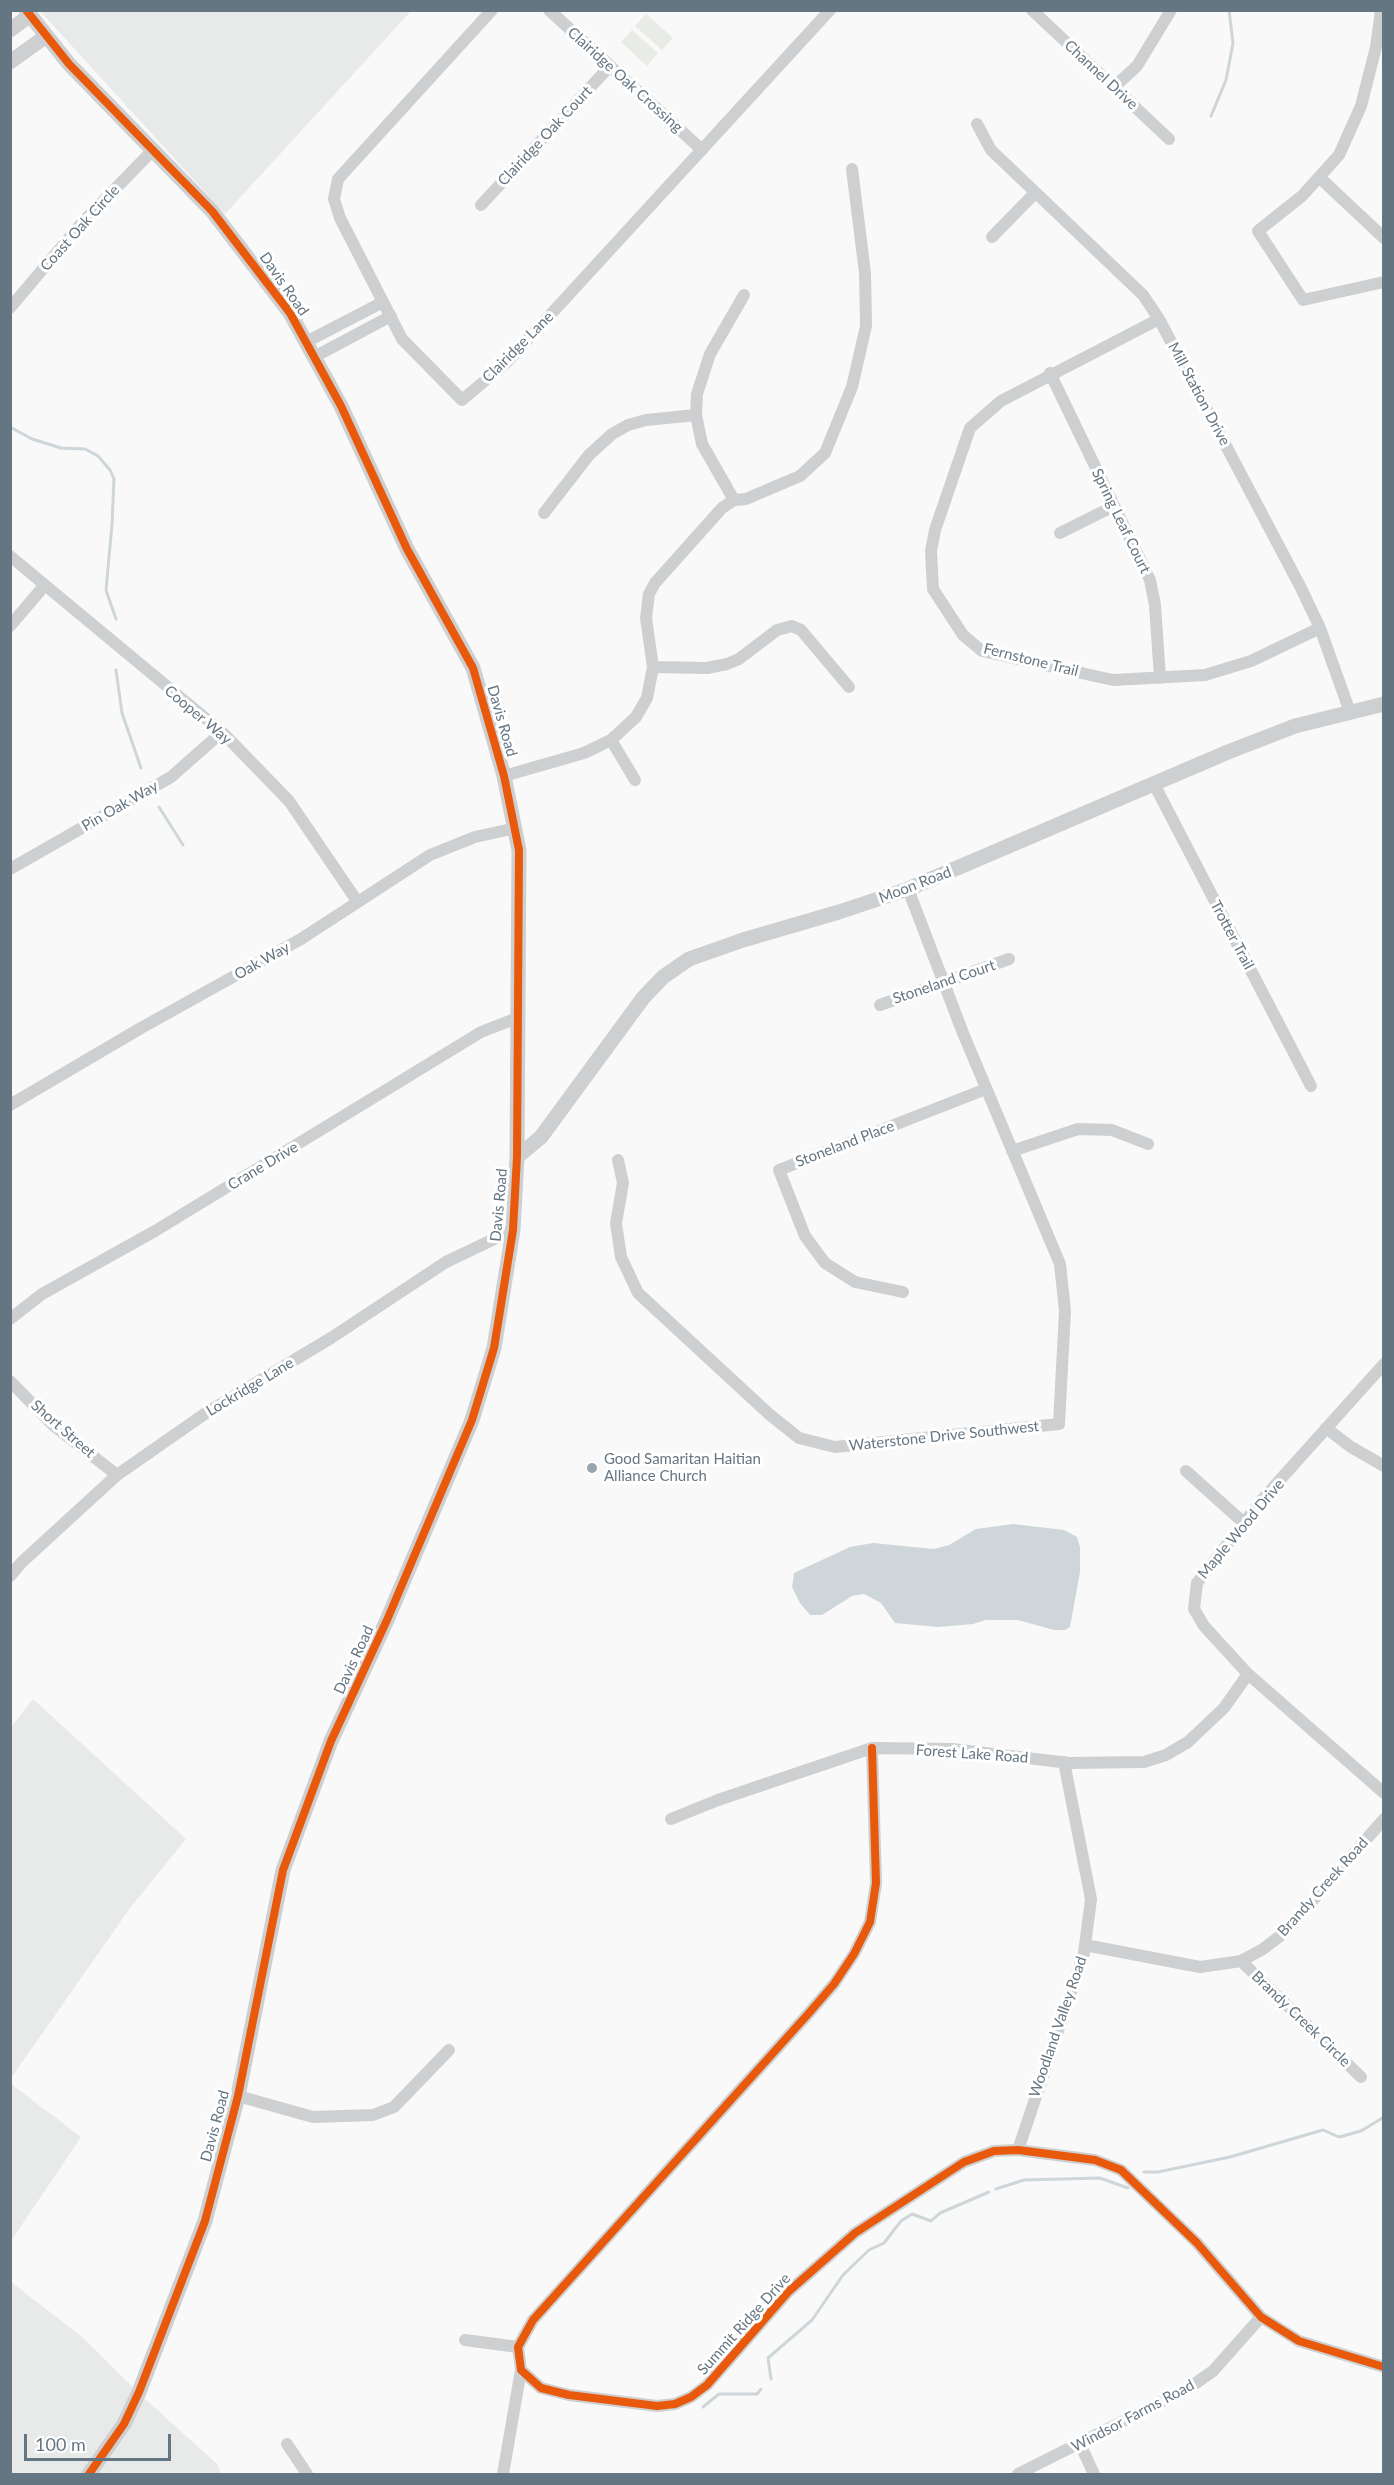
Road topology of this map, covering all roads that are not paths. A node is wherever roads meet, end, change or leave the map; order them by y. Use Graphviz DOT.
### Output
graph roads {
  1 [pos="492,10"];
  2 [pos="549,10"];
  3 [pos="830,10"];
  4 [pos="1032,10"];
  5 [pos="1172,10"];
  6 [pos="1380,10"];
  7 [pos="28,13"];
  8 [pos="10,30"];
  9 [pos="45,37"];
  10 [pos="10,62"];
  11 [pos="610,66"];
  12 [pos="1114,87"];
  13 [pos="977,124"];
  14 [pos="1169,139"];
  15 [pos="702,150"];
  16 [pos="152,151"];
  17 [pos="852,169"];
  18 [pos="1319,177"];
  19 [pos="1035,193"];
  20 [pos="481,205"];
  21 [pos="992,237"];
  22 [pos="1383,238"];
  23 [pos="1383,282"];
  24 [pos="744,295"];
  25 [pos="383,302"];
  26 [pos="10,308"];
  27 [pos="391,316"];
  28 [pos="1160,319"];
  29 [pos="306,342"];
  30 [pos="314,357"];
  31 [pos="1050,374"];
  32 [pos="696,415"];
  33 [pos="734,500"];
  34 [pos="1114,506"];
  35 [pos="544,513"];
  36 [pos="1060,533"];
  37 [pos="10,556"];
  38 [pos="44,586"];
  39 [pos="10,626"];
  40 [pos="1320,628"];
  41 [pos="653,667"];
  42 [pos="1160,678"];
  43 [pos="849,687"];
  44 [pos="1383,704"];
  45 [pos="1350,712"];
  46 [pos="222,732"];
  47 [pos="611,741"];
  48 [pos="504,776"];
  49 [pos="635,780"];
  50 [pos="1154,784"];
  51 [pos="516,828"];
  52 [pos="10,869"];
  53 [pos="908,889"];
  54 [pos="357,901"];
  55 [pos="1009,959"];
  56 [pos="944,982"];
  57 [pos="880,1005"];
  58 [pos="517,1018"];
  59 [pos="1311,1086"];
  60 [pos="986,1089"];
  61 [pos="10,1105"];
  62 [pos="1148,1144"];
  63 [pos="1012,1151"];
  64 [pos="517,1157"];
  65 [pos="618,1160"];
  66 [pos="513,1230"];
  67 [pos="903,1292"];
  68 [pos="10,1318"];
  69 [pos="1383,1364"];
  70 [pos="10,1381"];
  71 [pos="1326,1428"];
  72 [pos="1383,1466"];
  73 [pos="1186,1471"];
  74 [pos="117,1475"];
  75 [pos="1244,1522"];
  76 [pos="10,1576"];
  77 [pos="1248,1674"];
  78 [pos="872,1748"];
  79 [pos="1064,1762"];
  80 [pos="1383,1793"];
  81 [pos="671,1819"];
  82 [pos="1383,1819"];
  83 [pos="1085,1945"];
  84 [pos="1241,1961"];
  85 [pos="449,2050"];
  86 [pos="1362,2077"];
  87 [pos="238,2096"];
  88 [pos="1018,2150"];
  89 [pos="1261,2317"];
  90 [pos="465,2340"];
  91 [pos="518,2347"];
  92 [pos="1383,2367"];
  93 [pos="521,2370"];
  94 [pos="287,2444"];
  95 [pos="1080,2444"];
  96 [pos="89,2475"];
  97 [pos="307,2475"];
  98 [pos="503,2475"];
  99 [pos="1018,2475"];
  100 [pos="1094,2475"];
  1 -- 25 [label="street, Clairidge Lane"];
  2 -- 11 [label="street, Clairidge Oak Crossing"];
  3 -- 15 [label="street, Clairidge Lane"];
  4 -- 12 [label="street, Channel Drive"];
  5 -- 12 [label="street"];
  6 -- 18 [label="street"];
  7 -- 8 [label="street"];
  7 -- 9 [label="street, Davis Road"];
  9 -- 10 [label="street"];
  9 -- 16 [label="street, Davis Road"];
  11 -- 15 [label="street, Clairidge Oak Crossing"];
  11 -- 20 [label="street, Clairidge Oak Court"];
  12 -- 14 [label="street, Channel Drive"];
  13 -- 19 [label="street, Mill Station Drive"];
  15 -- 27 [label="street, Clairidge Lane"];
  16 -- 26 [label="street, Coast Oak Circle"];
  16 -- 29 [label="street, Davis Road"];
  17 -- 33 [label="street"];
  18 -- 22 [label="street"];
  18 -- 23 [label="street"];
  19 -- 21 [label="street"];
  19 -- 28 [label="street, Mill Station Drive"];
  24 -- 32 [label="street"];
  25 -- 27 [label="street, Clairidge Lane"];
  25 -- 29 [label="street"];
  27 -- 30 [label="street"];
  28 -- 31 [label="street, Fernstone Trail"];
  28 -- 40 [label="street, Mill Station Drive"];
  29 -- 30 [label="street, Davis Road"];
  30 -- 48 [label="street, Davis Road"];
  31 -- 34 [label="street, Spring Leaf Court"];
  31 -- 42 [label="street, Fernstone Trail"];
  32 -- 33 [label="street"];
  32 -- 35 [label="street"];
  33 -- 41 [label="street"];
  34 -- 36 [label="street"];
  34 -- 42 [label="street, Spring Leaf Court"];
  37 -- 38 [label="street, Cooper Way"];
  38 -- 39 [label="street"];
  38 -- 46 [label="street, Cooper Way"];
  40 -- 42 [label="street, Fernstone Trail"];
  40 -- 45 [label="street, Mill Station Drive"];
  41 -- 43 [label="street"];
  41 -- 47 [label="street"];
  44 -- 45 [label="street, Moon Road"];
  45 -- 50 [label="street, Moon Road"];
  46 -- 52 [label="street, Pin Oak Way"];
  46 -- 54 [label="street, Cooper Way"];
  47 -- 48 [label="street"];
  47 -- 49 [label="street"];
  48 -- 51 [label="street, Davis Road"];
  50 -- 53 [label="street, Moon Road"];
  50 -- 59 [label="street, Trotter Trail"];
  51 -- 54 [label="street, Oak Way"];
  51 -- 58 [label="street, Davis Road"];
  53 -- 56 [label="street, Waterstone Drive Southwest"];
  53 -- 64 [label="street, Moon Road"];
  54 -- 61 [label="street, Oak Way"];
  55 -- 56 [label="street, Stoneland Court"];
  56 -- 57 [label="street, Stoneland Court"];
  56 -- 60 [label="street, Waterstone Drive Southwest"];
  58 -- 64 [label="street, Davis Road"];
  58 -- 68 [label="street, Crane Drive"];
  60 -- 63 [label="street, Waterstone Drive Southwest"];
  60 -- 67 [label="street, Stoneland Place"];
  62 -- 63 [label="street"];
  63 -- 65 [label="street, Waterstone Drive Southwest"];
  64 -- 66 [label="street, Davis Road"];
  66 -- 74 [label="street, Lockridge Lane"];
  66 -- 87 [label="street, Davis Road"];
  69 -- 71 [label="street, Maple Wood Drive"];
  70 -- 74 [label="street, Short Street"];
  71 -- 72 [label="street"];
  71 -- 75 [label="street, Maple Wood Drive"];
  73 -- 75 [label="street"];
  74 -- 76 [label="street, Lockridge Lane"];
  75 -- 77 [label="street, Maple Wood Drive"];
  77 -- 79 [label="street, Forest Lake Road"];
  77 -- 80 [label="street, Maple Wood Drive"];
  78 -- 79 [label="street, Forest Lake Road"];
  78 -- 81 [label="street, Forest Lake Road"];
  78 -- 91 [label="street"];
  79 -- 83 [label="street, Woodland Valley Road"];
  82 -- 84 [label="street, Brandy Creek Road"];
  83 -- 84 [label="street, Brandy Creek Road"];
  83 -- 88 [label="street, Woodland Valley Road"];
  84 -- 86 [label="street, Brandy Creek Circle"];
  85 -- 87 [label="street"];
  87 -- 96 [label="street, Davis Road"];
  88 -- 89 [label="street, Summit Ridge Drive"];
  88 -- 93 [label="street, Summit Ridge Drive"];
  89 -- 92 [label="street, Summit Ridge Drive"];
  89 -- 95 [label="street, Windsor Farms Road"];
  90 -- 91 [label="street"];
  91 -- 93 [label="street"];
  93 -- 98 [label="street"];
  94 -- 97 [label="street"];
  95 -- 99 [label="street, Windsor Farms Road"];
  95 -- 100 [label="street"];
}
